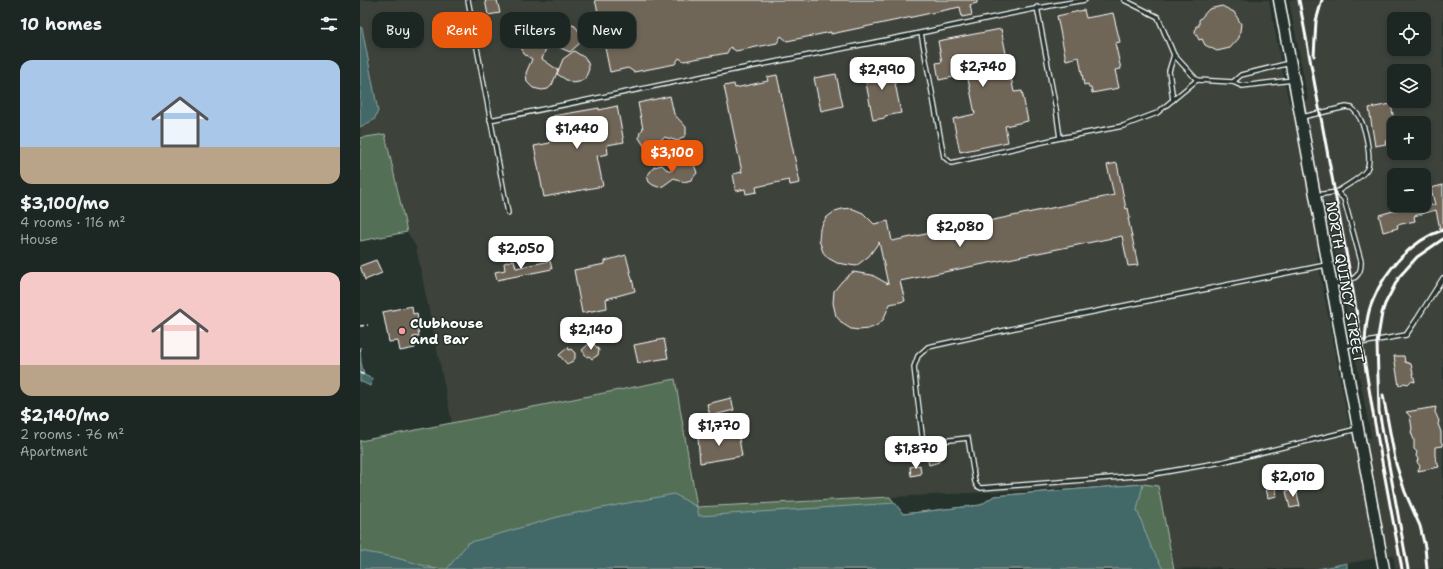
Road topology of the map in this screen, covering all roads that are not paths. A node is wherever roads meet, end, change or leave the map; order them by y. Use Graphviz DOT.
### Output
graph roads {
  1 [pos="468,0"];
  2 [pos="1085,0"];
  3 [pos="1124,0"];
  4 [pos="1279,0"];
  5 [pos="1037,7"];
  6 [pos="921,33"];
  7 [pos="1174,55"];
  8 [pos="1291,63"];
  9 [pos="1198,80"];
  10 [pos="1294,80"];
  11 [pos="1233,82"];
  12 [pos="1173,100"];
  13 [pos="1301,117"];
  14 [pos="490,120"];
  15 [pos="1060,138"];
  16 [pos="1337,192"];
  17 [pos="1315,196"];
  18 [pos="508,213"];
  19 [pos="1328,265"];
  20 [pos="1443,278"];
  21 [pos="1331,286"];
  22 [pos="1342,346"];
  23 [pos="1358,429"];
  24 [pos="1384,569"];
  1 -- 14 [label="lane"];
  2 -- 5 [label="lane"];
  3 -- 7 [label="lane"];
  4 -- 8 [label="street, NORTH QUINCY STREET"];
  5 -- 6 [label="lane"];
  5 -- 15 [label="lane"];
  6 -- 14 [label="lane"];
  6 -- 15 [label="lane"];
  7 -- 9 [label="lane"];
  7 -- 12 [label="lane"];
  8 -- 10 [label="street, NORTH QUINCY STREET"];
  8 -- 11 [label="lane"];
  9 -- 11 [label="lane"];
  9 -- 12 [label="lane"];
  10 -- 11 [label="lane"];
  10 -- 13 [label="street, NORTH QUINCY STREET"];
  12 -- 15 [label="lane"];
  13 -- 16 [label="lane"];
  13 -- 17 [label="street, NORTH QUINCY STREET"];
  14 -- 18 [label="lane"];
  16 -- 17 [label="lane"];
  16 -- 21 [label="lane"];
  17 -- 19 [label="street, NORTH QUINCY STREET"];
  19 -- 21 [label="street, NORTH QUINCY STREET"];
  19 -- 23 [label="lane"];
  20 -- 22 [label="lane"];
  21 -- 22 [label="street, NORTH QUINCY STREET"];
  22 -- 23 [label="street, NORTH QUINCY STREET"];
  23 -- 24 [label="street, NORTH QUINCY STREET"];
}
